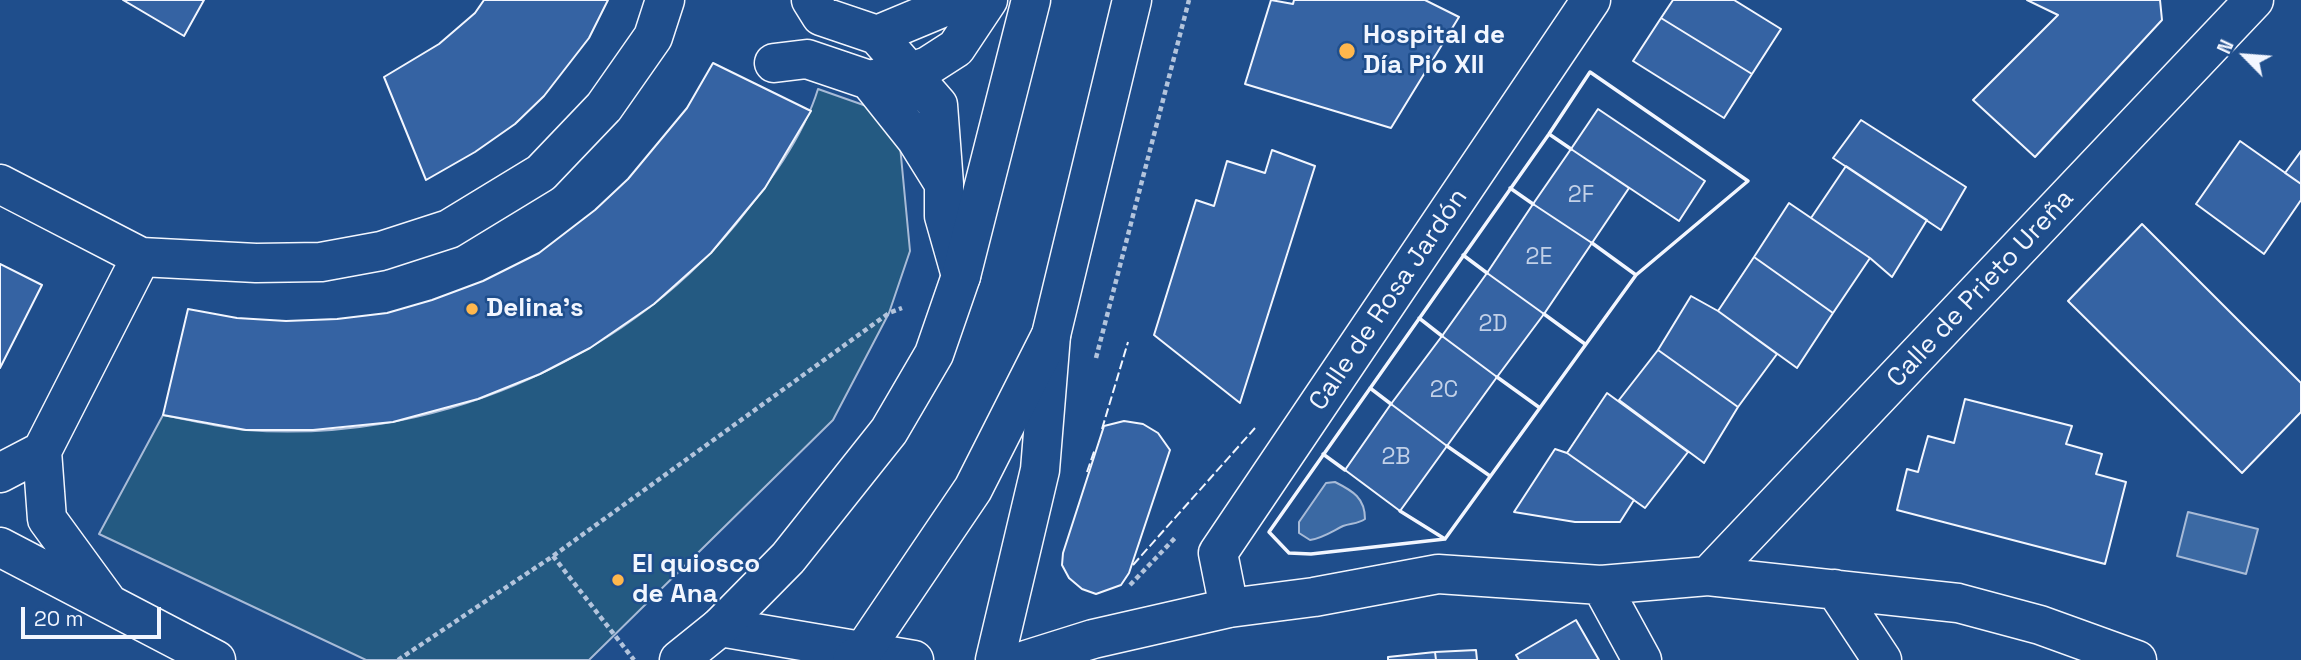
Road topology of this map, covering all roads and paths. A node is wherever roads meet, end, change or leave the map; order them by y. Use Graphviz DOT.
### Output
graph roads {
  1 [pos="665,0"];
  2 [pos="811,0"];
  3 [pos="961,0"];
  4 [pos="988,0"];
  5 [pos="1031,0"];
  6 [pos="1132,0"];
  7 [pos="1189,0"];
  8 [pos="1591,0"];
  9 [pos="2253,0"];
  10 [pos="877,35"];
  11 [pos="774,63"];
  12 [pos="911,72"];
  13 [pos="869,80"];
  14 [pos="0,184"];
  15 [pos="944,184"];
  16 [pos="141,257"];
  17 [pos="961,276"];
  18 [pos="909,305"];
  19 [pos="1051,335"];
  20 [pos="1095,364"];
  21 [pos="42,451"];
  22 [pos="0,473"];
  23 [pos="0,547"];
  24 [pos="553,556"];
  25 [pos="1708,576"];
  26 [pos="1601,585"];
  27 [pos="1835,589"];
  28 [pos="108,604"];
  29 [pos="1229,608"];
  30 [pos="720,627"];
  31 [pos="858,655"];
  32 [pos="216,660"];
  33 [pos="398,660"];
  34 [pos="634,660"];
  35 [pos="679,660"];
  36 [pos="914,660"];
  37 [pos="995,660"];
  38 [pos="1026,660"];
  39 [pos="1642,660"];
  40 [pos="1882,660"];
  41 [pos="2137,660"];
  1 -- 16 [label="street"];
  2 -- 10 [label="street"];
  3 -- 10 [label="street"];
  4 -- 12 [label="street"];
  5 -- 17 [label="street"];
  6 -- 19 [label="street"];
  7 -- 20 [label="path"];
  8 -- 29 [label="street, Calle de Rosa Jardón"];
  9 -- 25 [label="street, Calle de Prieto Ureña"];
  10 -- 12 [label="street"];
  11 -- 13 [label="street"];
  12 -- 13 [label="street"];
  12 -- 15 [label="street"];
  13 -- 15 [label="street"];
  14 -- 16 [label="street"];
  15 -- 17 [label="street"];
  16 -- 21 [label="street"];
  17 -- 30 [label="street"];
  18 -- 24 [label="path"];
  19 -- 31 [label="street"];
  19 -- 37 [label="street"];
  21 -- 22 [label="street"];
  21 -- 28 [label="street"];
  23 -- 28 [label="street"];
  24 -- 33 [label="path"];
  24 -- 34 [label="path"];
  25 -- 26 [label="street"];
  25 -- 27 [label="street"];
  26 -- 29 [label="street"];
  26 -- 39 [label="street"];
  27 -- 40 [label="street"];
  27 -- 41 [label="street"];
  28 -- 32 [label="street"];
  29 -- 38 [label="street"];
  30 -- 31 [label="street"];
  30 -- 35 [label="street"];
  31 -- 36 [label="street"];
}
